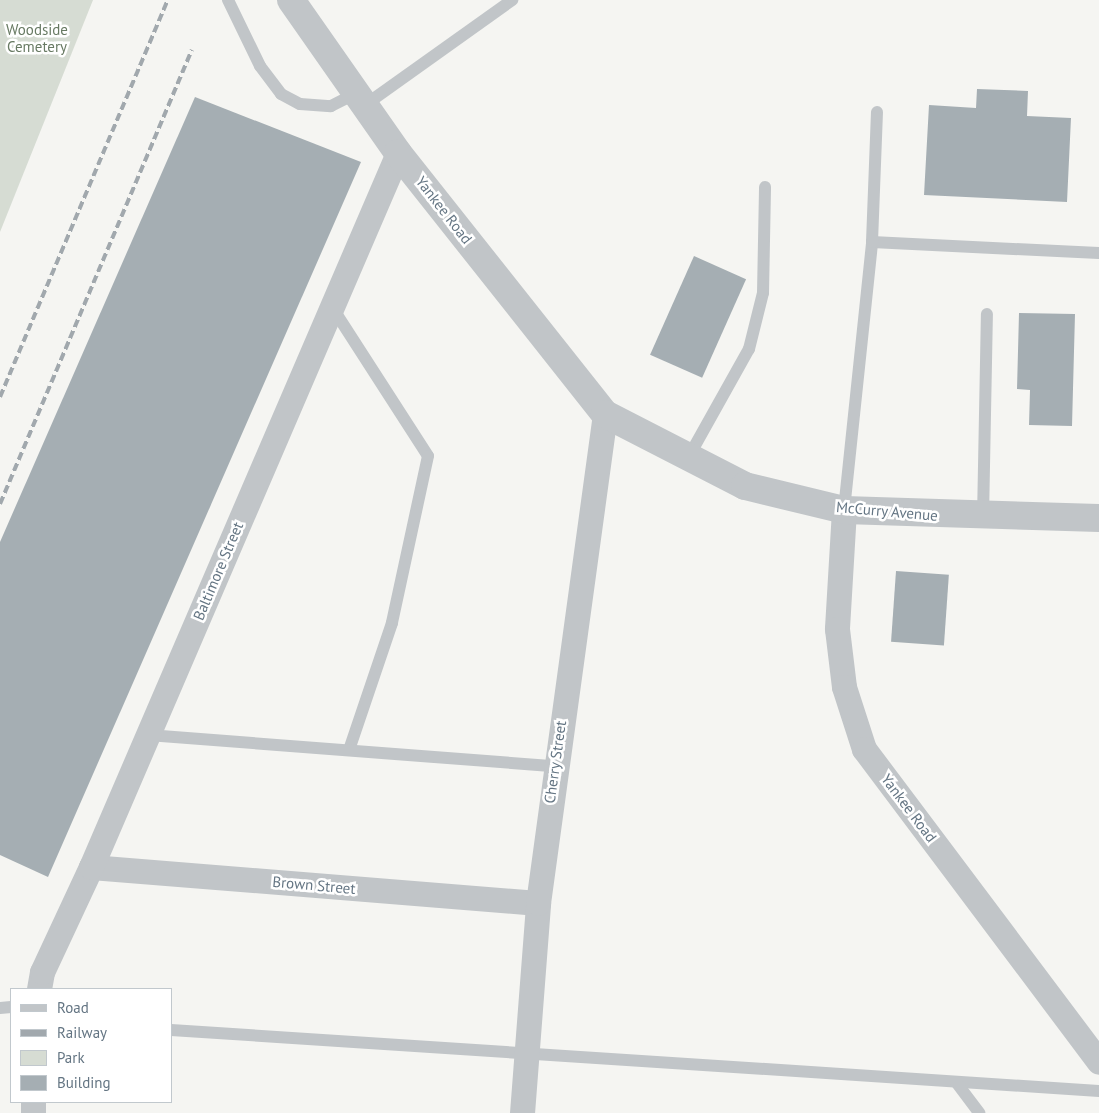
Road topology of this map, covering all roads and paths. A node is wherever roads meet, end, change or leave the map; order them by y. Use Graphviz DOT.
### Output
graph roads {
  1 [pos="228,0"];
  2 [pos="291,0"];
  3 [pos="512,0"];
  4 [pos="361,99"];
  5 [pos="877,112"];
  6 [pos="398,152"];
  7 [pos="765,188"];
  8 [pos="872,242"];
  9 [pos="1099,253"];
  10 [pos="332,306"];
  11 [pos="987,314"];
  12 [pos="605,414"];
  13 [pos="688,458"];
  14 [pos="844,510"];
  15 [pos="1097,515"];
  16 [pos="983,518"];
  17 [pos="148,735"];
  18 [pos="349,750"];
  19 [pos="554,766"];
  20 [pos="91,867"];
  21 [pos="538,903"];
  22 [pos="39,988"];
  23 [pos="172,1030"];
  24 [pos="1096,1053"];
  25 [pos="524,1055"];
  26 [pos="956,1082"];
  27 [pos="1099,1091"];
  28 [pos="522,1113"];
  29 [pos="979,1113"];
  1 -- 4 [label="lane"];
  2 -- 4 [label="street, Yankee Road"];
  3 -- 4 [label="lane"];
  4 -- 6 [label="street, Yankee Road"];
  5 -- 8 [label="lane"];
  6 -- 10 [label="street, Baltimore Street"];
  6 -- 12 [label="street, Yankee Road"];
  7 -- 13 [label="lane"];
  8 -- 9 [label="lane"];
  8 -- 14 [label="lane"];
  10 -- 17 [label="street, Baltimore Street"];
  10 -- 18 [label="lane"];
  11 -- 16 [label="lane"];
  12 -- 13 [label="street, McCurry Avenue"];
  12 -- 19 [label="street, Cherry Street"];
  13 -- 14 [label="street, McCurry Avenue"];
  14 -- 16 [label="street, McCurry Avenue"];
  14 -- 24 [label="street, Yankee Road"];
  15 -- 16 [label="street, McCurry Avenue"];
  17 -- 18 [label="lane"];
  17 -- 20 [label="street, Baltimore Street"];
  18 -- 19 [label="lane"];
  19 -- 21 [label="street, Cherry Street"];
  20 -- 21 [label="street, Brown Street"];
  20 -- 22 [label="street, Baltimore Street"];
  21 -- 25 [label="street, Cherry Street"];
  23 -- 25 [label="lane"];
  25 -- 26 [label="lane"];
  25 -- 28 [label="street, Cherry Street"];
  26 -- 27 [label="lane"];
  26 -- 29 [label="lane"];
}
